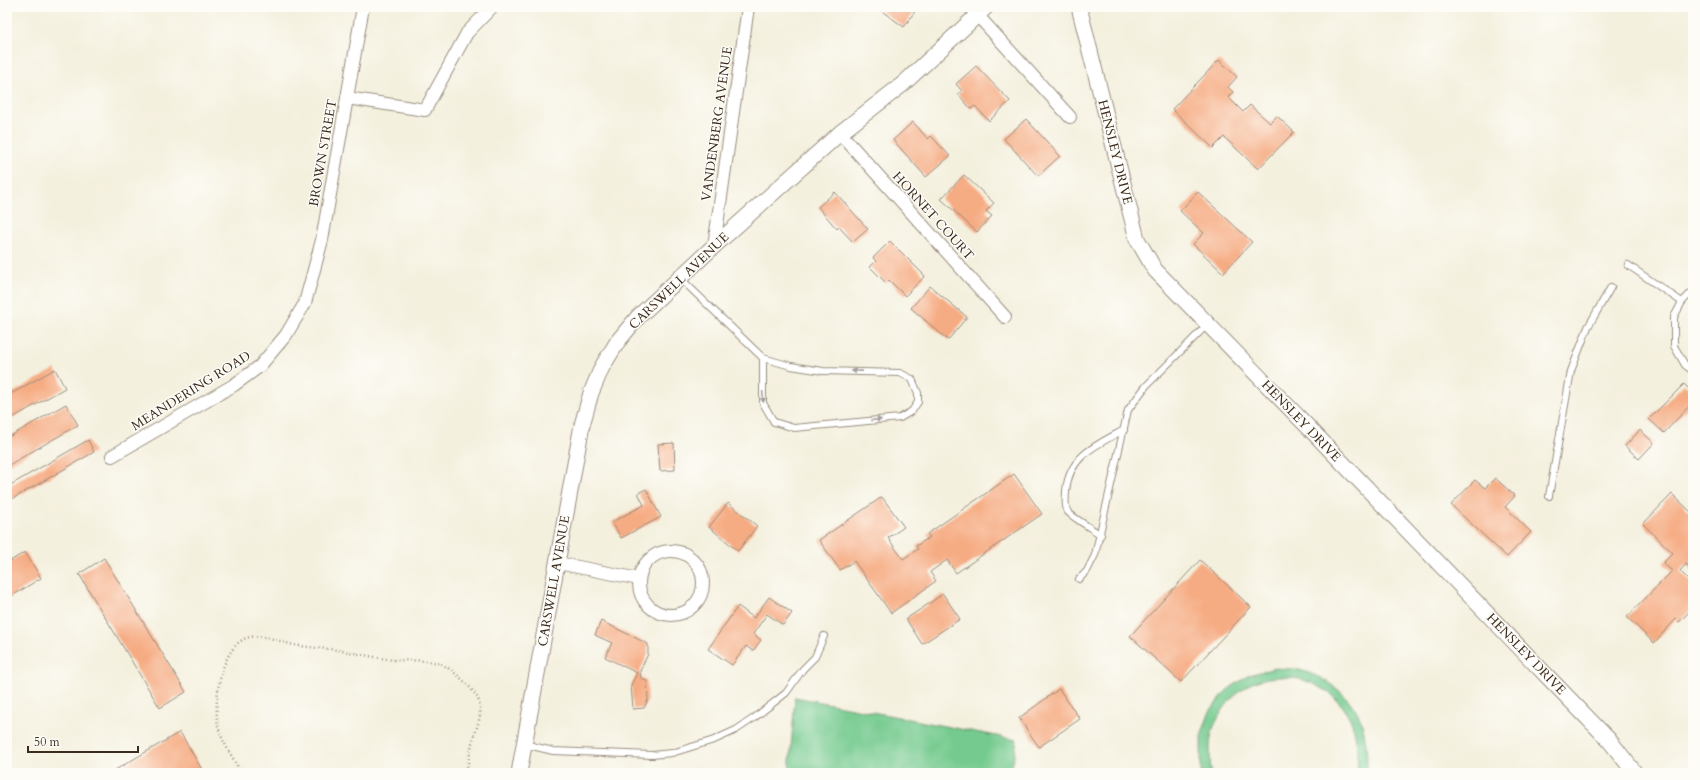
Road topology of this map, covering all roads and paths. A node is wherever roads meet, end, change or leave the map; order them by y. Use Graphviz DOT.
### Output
graph roads {
  1 [pos="363,7"];
  2 [pos="492,7"];
  3 [pos="748,7"];
  4 [pos="1079,7"];
  5 [pos="978,9"];
  6 [pos="347,98"];
  7 [pos="1070,116"];
  8 [pos="840,133"];
  9 [pos="714,246"];
  10 [pos="1628,265"];
  11 [pos="680,278"];
  12 [pos="1611,287"];
  13 [pos="1693,291"];
  14 [pos="1682,302"];
  15 [pos="305,303"];
  16 [pos="1005,317"];
  17 [pos="1207,325"];
  18 [pos="763,358"];
  19 [pos="1693,371"];
  20 [pos="1124,430"];
  21 [pos="112,456"];
  22 [pos="1549,496"];
  23 [pos="1101,535"];
  24 [pos="558,563"];
  25 [pos="639,579"];
  26 [pos="1079,579"];
  27 [pos="824,636"];
  28 [pos="524,744"];
  29 [pos="241,773"];
  30 [pos="466,773"];
  31 [pos="519,773"];
  32 [pos="1635,773"];
  1 -- 6 [label="street, BROWN STREET"];
  2 -- 6 [label="street"];
  3 -- 9 [label="street, VANDENBERG AVENUE"];
  4 -- 17 [label="street, HENSLEY DRIVE"];
  5 -- 7 [label="street"];
  5 -- 8 [label="street, CARSWELL AVENUE"];
  6 -- 15 [label="street, BROWN STREET"];
  8 -- 9 [label="street, CARSWELL AVENUE"];
  8 -- 16 [label="street, HORNET COURT"];
  9 -- 11 [label="street, CARSWELL AVENUE"];
  10 -- 14 [label="lane"];
  11 -- 18 [label="lane"];
  11 -- 24 [label="street, CARSWELL AVENUE"];
  12 -- 22 [label="lane"];
  13 -- 14 [label="lane"];
  14 -- 19 [label="lane"];
  15 -- 21 [label="street, MEANDERING ROAD"];
  17 -- 20 [label="lane"];
  17 -- 32 [label="street, HENSLEY DRIVE"];
  18 -- 18 [label="lane, one-way"];
  20 -- 23 [label="lane"];
  20 -- 23 [label="lane"];
  23 -- 26 [label="lane"];
  24 -- 25 [label="street"];
  24 -- 28 [label="street, CARSWELL AVENUE"];
  25 -- 25 [label="street"];
  27 -- 28 [label="lane"];
  28 -- 31 [label="street, CARSWELL AVENUE"];
  29 -- 30 [label="path"];
}
